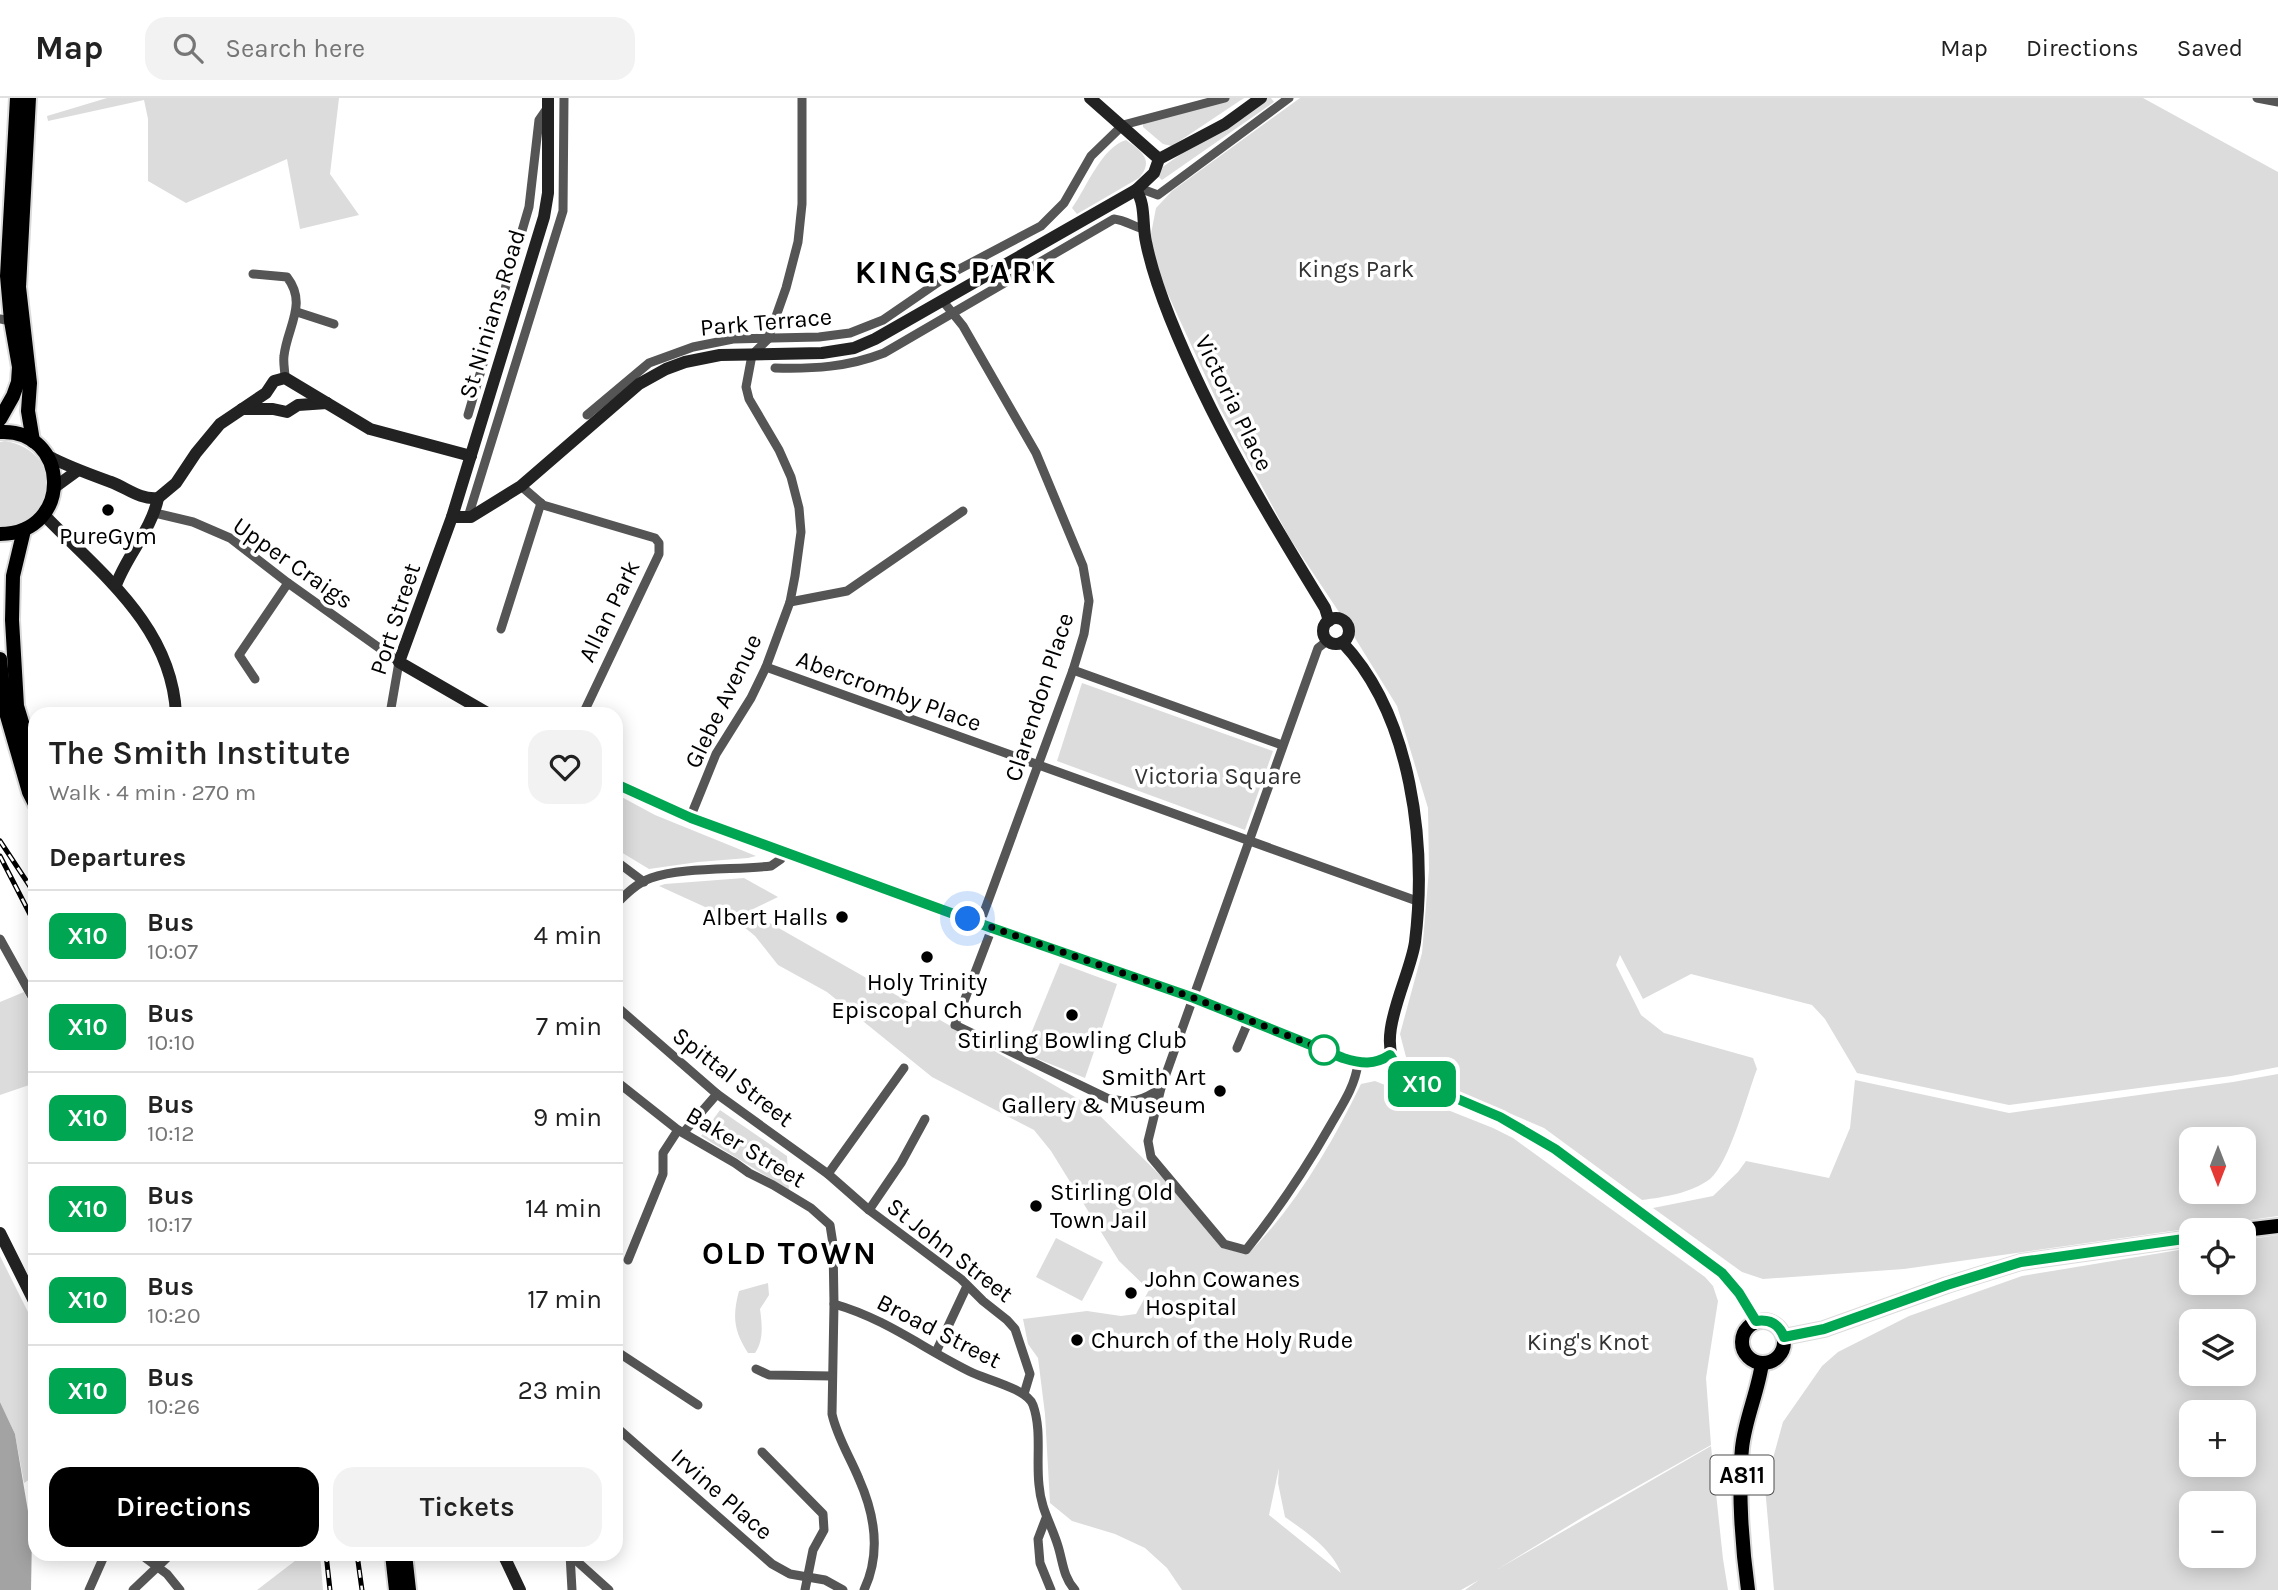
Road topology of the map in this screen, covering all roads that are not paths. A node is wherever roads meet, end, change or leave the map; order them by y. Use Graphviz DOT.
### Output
graph roads {
  1 [pos="17,98"];
  2 [pos="30,98"];
  3 [pos="564,98"];
  4 [pos="802,98"];
  5 [pos="1090,98"];
  6 [pos="1225,98"];
  7 [pos="1261,98"];
  8 [pos="1289,98"];
  9 [pos="2257,98"];
  10 [pos="548,102"];
  11 [pos="2278,102"];
  12 [pos="1123,125"];
  13 [pos="1159,159"];
  14 [pos="1137,189"];
  15 [pos="1143,229"];
  16 [pos="253,274"];
  17 [pos="942,300"];
  18 [pos="296,312"];
  19 [pos="952,314"];
  20 [pos="5,320"];
  21 [pos="334,324"];
  22 [pos="768,338"];
  23 [pos="752,355"];
  24 [pos="485,357"];
  25 [pos="498,360"];
  26 [pos="775,368"];
  27 [pos="285,378"];
  28 [pos="299,388"];
  29 [pos="266,393"];
  30 [pos="327,403"];
  31 [pos="298,405"];
  32 [pos="242,409"];
  33 [pos="273,409"];
  34 [pos="468,415"];
  35 [pos="587,415"];
  36 [pos="0,419"];
  37 [pos="0,432"];
  38 [pos="33,441"];
  39 [pos="48,456"];
  40 [pos="471,456"];
  41 [pos="77,471"];
  42 [pos="521,486"];
  43 [pos="55,487"];
  44 [pos="159,498"];
  45 [pos="541,503"];
  46 [pos="963,511"];
  47 [pos="155,513"];
  48 [pos="44,515"];
  49 [pos="452,517"];
  50 [pos="468,517"];
  51 [pos="24,530"];
  52 [pos="0,534"];
  53 [pos="445,537"];
  54 [pos="288,583"];
  55 [pos="116,586"];
  56 [pos="790,602"];
  57 [pos="1329,621"];
  58 [pos="501,629"];
  59 [pos="1327,640"];
  60 [pos="1342,642"];
  61 [pos="0,659"];
  62 [pos="399,662"];
  63 [pos="766,667"];
  64 [pos="1073,670"];
  65 [pos="255,679"];
  66 [pos="175,707"];
  67 [pos="391,707"];
  68 [pos="477,707"];
  69 [pos="586,707"];
  70 [pos="28,742"];
  71 [pos="1282,745"];
  72 [pos="1039,766"];
  73 [pos="623,787"];
  74 [pos="28,789"];
  75 [pos="691,818"];
  76 [pos="1250,840"];
  77 [pos="784,852"];
  78 [pos="623,866"];
  79 [pos="643,882"];
  80 [pos="623,898"];
  81 [pos="1417,901"];
  82 [pos="986,926"];
  83 [pos="0,939"];
  84 [pos="28,989"];
  85 [pos="1194,998"];
  86 [pos="623,1012"];
  87 [pos="1249,1020"];
  88 [pos="1237,1048"];
  89 [pos="1390,1055"];
  90 [pos="1358,1063"];
  91 [pos="904,1068"];
  92 [pos="623,1086"];
  93 [pos="1161,1088"];
  94 [pos="717,1094"];
  95 [pos="925,1119"];
  96 [pos="681,1131"];
  97 [pos="828,1174"];
  98 [pos="869,1210"];
  99 [pos="2278,1226"];
  100 [pos="2256,1229"];
  101 [pos="0,1233"];
  102 [pos="2179,1240"];
  103 [pos="628,1260"];
  104 [pos="967,1286"];
  105 [pos="28,1289"];
  106 [pos="834,1304"];
  107 [pos="1756,1321"];
  108 [pos="1784,1337"];
  109 [pos="936,1352"];
  110 [pos="623,1356"];
  111 [pos="1762,1363"];
  112 [pos="756,1368"];
  113 [pos="832,1376"];
  114 [pos="1024,1394"];
  115 [pos="698,1405"];
  116 [pos="623,1433"];
  117 [pos="762,1452"];
  118 [pos="1046,1518"];
  119 [pos="102,1561"];
  120 [pos="150,1561"];
  121 [pos="164,1561"];
  122 [pos="393,1561"];
  123 [pos="406,1561"];
  124 [pos="506,1561"];
  125 [pos="570,1561"];
  126 [pos="578,1561"];
  127 [pos="158,1567"];
  128 [pos="808,1576"];
  129 [pos="89,1590"];
  130 [pos="133,1590"];
  131 [pos="180,1590"];
  132 [pos="396,1590"];
  133 [pos="409,1590"];
  134 [pos="520,1590"];
  135 [pos="572,1590"];
  136 [pos="609,1590"];
  137 [pos="806,1590"];
  138 [pos="844,1590"];
  139 [pos="864,1590"];
  140 [pos="1051,1590"];
  141 [pos="1075,1590"];
  142 [pos="1748,1590"];
  1 -- 20 [label="main road"];
  2 -- 38 [label="main road"];
  3 -- 50 [label="street"];
  4 -- 22 [label="street"];
  5 -- 12 [label="street"];
  6 -- 12 [label="street, Park Terrace"];
  7 -- 13 [label="street"];
  8 -- 14 [label="street"];
  9 -- 11 [label="street"];
  10 -- 24 [label="street"];
  10 -- 25 [label="street, St Ninians Road"];
  12 -- 13 [label="street"];
  12 -- 22 [label="street, Park Terrace"];
  13 -- 14 [label="street"];
  14 -- 15 [label="street, Victoria Place"];
  14 -- 17 [label="street"];
  15 -- 19 [label="street"];
  15 -- 57 [label="street, Victoria Place"];
  16 -- 18 [label="street"];
  17 -- 19 [label="street, Clarendon Place"];
  17 -- 23 [label="street"];
  18 -- 21 [label="street"];
  18 -- 27 [label="street"];
  19 -- 26 [label="street"];
  19 -- 64 [label="street, Clarendon Place"];
  20 -- 36 [label="main road"];
  22 -- 23 [label="street"];
  22 -- 35 [label="street, Park Terrace"];
  23 -- 42 [label="street"];
  23 -- 56 [label="street, Glebe Avenue"];
  24 -- 25 [label="street"];
  24 -- 34 [label="street"];
  25 -- 40 [label="street, St Ninians Road"];
  27 -- 28 [label="street"];
  27 -- 29 [label="street"];
  28 -- 30 [label="street"];
  28 -- 31 [label="street"];
  29 -- 32 [label="street"];
  29 -- 33 [label="street"];
  30 -- 31 [label="street"];
  30 -- 40 [label="street"];
  31 -- 33 [label="street"];
  32 -- 33 [label="street"];
  32 -- 44 [label="street"];
  37 -- 38 [label="main road"];
  38 -- 39 [label="main road"];
  39 -- 41 [label="street"];
  39 -- 43 [label="main road"];
  40 -- 49 [label="street, St Ninians Road"];
  41 -- 43 [label="street"];
  41 -- 44 [label="street"];
  42 -- 45 [label="street, Allan Park"];
  42 -- 50 [label="street"];
  43 -- 48 [label="main road"];
  44 -- 47 [label="street"];
  45 -- 58 [label="street"];
  45 -- 69 [label="street, Allan Park"];
  46 -- 56 [label="street"];
  47 -- 54 [label="street, Upper Craigs"];
  47 -- 55 [label="street"];
  48 -- 51 [label="main road"];
  48 -- 55 [label="street"];
  49 -- 50 [label="street"];
  49 -- 53 [label="street, St Ninians Road"];
  51 -- 52 [label="main road"];
  51 -- 70 [label="main road"];
  53 -- 62 [label="street, Port Street"];
  54 -- 62 [label="street, Upper Craigs"];
  54 -- 65 [label="street"];
  55 -- 66 [label="street"];
  56 -- 63 [label="street, Glebe Avenue"];
  57 -- 59 [label="street"];
  57 -- 60 [label="street"];
  59 -- 60 [label="street"];
  59 -- 71 [label="street"];
  60 -- 81 [label="street"];
  61 -- 74 [label="main road"];
  62 -- 67 [label="street, Port Street"];
  62 -- 68 [label="street"];
  63 -- 72 [label="street, Abercromby Place"];
  63 -- 75 [label="street, Glebe Avenue"];
  64 -- 71 [label="street"];
  64 -- 72 [label="street, Clarendon Place"];
  71 -- 76 [label="street"];
  72 -- 76 [label="street"];
  72 -- 82 [label="street, Clarendon Place"];
  73 -- 75 [label="street"];
  75 -- 77 [label="street"];
  76 -- 81 [label="street"];
  76 -- 85 [label="street"];
  77 -- 79 [label="street"];
  77 -- 82 [label="street"];
  78 -- 79 [label="street"];
  79 -- 80 [label="street"];
  81 -- 89 [label="street"];
  82 -- 85 [label="street"];
  82 -- 93 [label="street, Clarendon Place"];
  83 -- 84 [label="street"];
  85 -- 87 [label="street"];
  85 -- 93 [label="street"];
  86 -- 94 [label="street, Spittal Street"];
  87 -- 88 [label="street"];
  87 -- 90 [label="street"];
  89 -- 90 [label="street"];
  89 -- 107 [label="street"];
  90 -- 93 [label="street"];
  91 -- 97 [label="street"];
  92 -- 96 [label="street, Baker Street"];
  94 -- 96 [label="street"];
  94 -- 97 [label="street, Spittal Street"];
  95 -- 98 [label="street, St John Street"];
  96 -- 103 [label="street"];
  96 -- 106 [label="street, Baker Street"];
  97 -- 98 [label="street, St John Street"];
  98 -- 104 [label="street, St John Street"];
  99 -- 100 [label="main road"];
  101 -- 105 [label="street"];
  102 -- 108 [label="main road"];
  104 -- 109 [label="street"];
  104 -- 114 [label="street, St John Street"];
  106 -- 109 [label="street, Broad Street"];
  106 -- 113 [label="street, Baker Street"];
  107 -- 108 [label="main road"];
  107 -- 111 [label="main road"];
  108 -- 111 [label="main road"];
  109 -- 114 [label="street, Broad Street"];
  110 -- 115 [label="street"];
  111 -- 142 [label="main road, A811"];
  112 -- 113 [label="street"];
  113 -- 139 [label="street, Baker Street"];
  114 -- 118 [label="street"];
  116 -- 128 [label="street, Irvine Place"];
  117 -- 128 [label="street"];
  118 -- 140 [label="street"];
  118 -- 141 [label="street"];
  119 -- 129 [label="street"];
  120 -- 127 [label="street"];
  121 -- 127 [label="street"];
  122 -- 132 [label="main road"];
  123 -- 133 [label="main road"];
  124 -- 134 [label="street"];
  125 -- 135 [label="street"];
  126 -- 136 [label="street"];
  127 -- 130 [label="street"];
  127 -- 131 [label="street"];
  128 -- 137 [label="street"];
  128 -- 138 [label="street, Irvine Place"];
}
